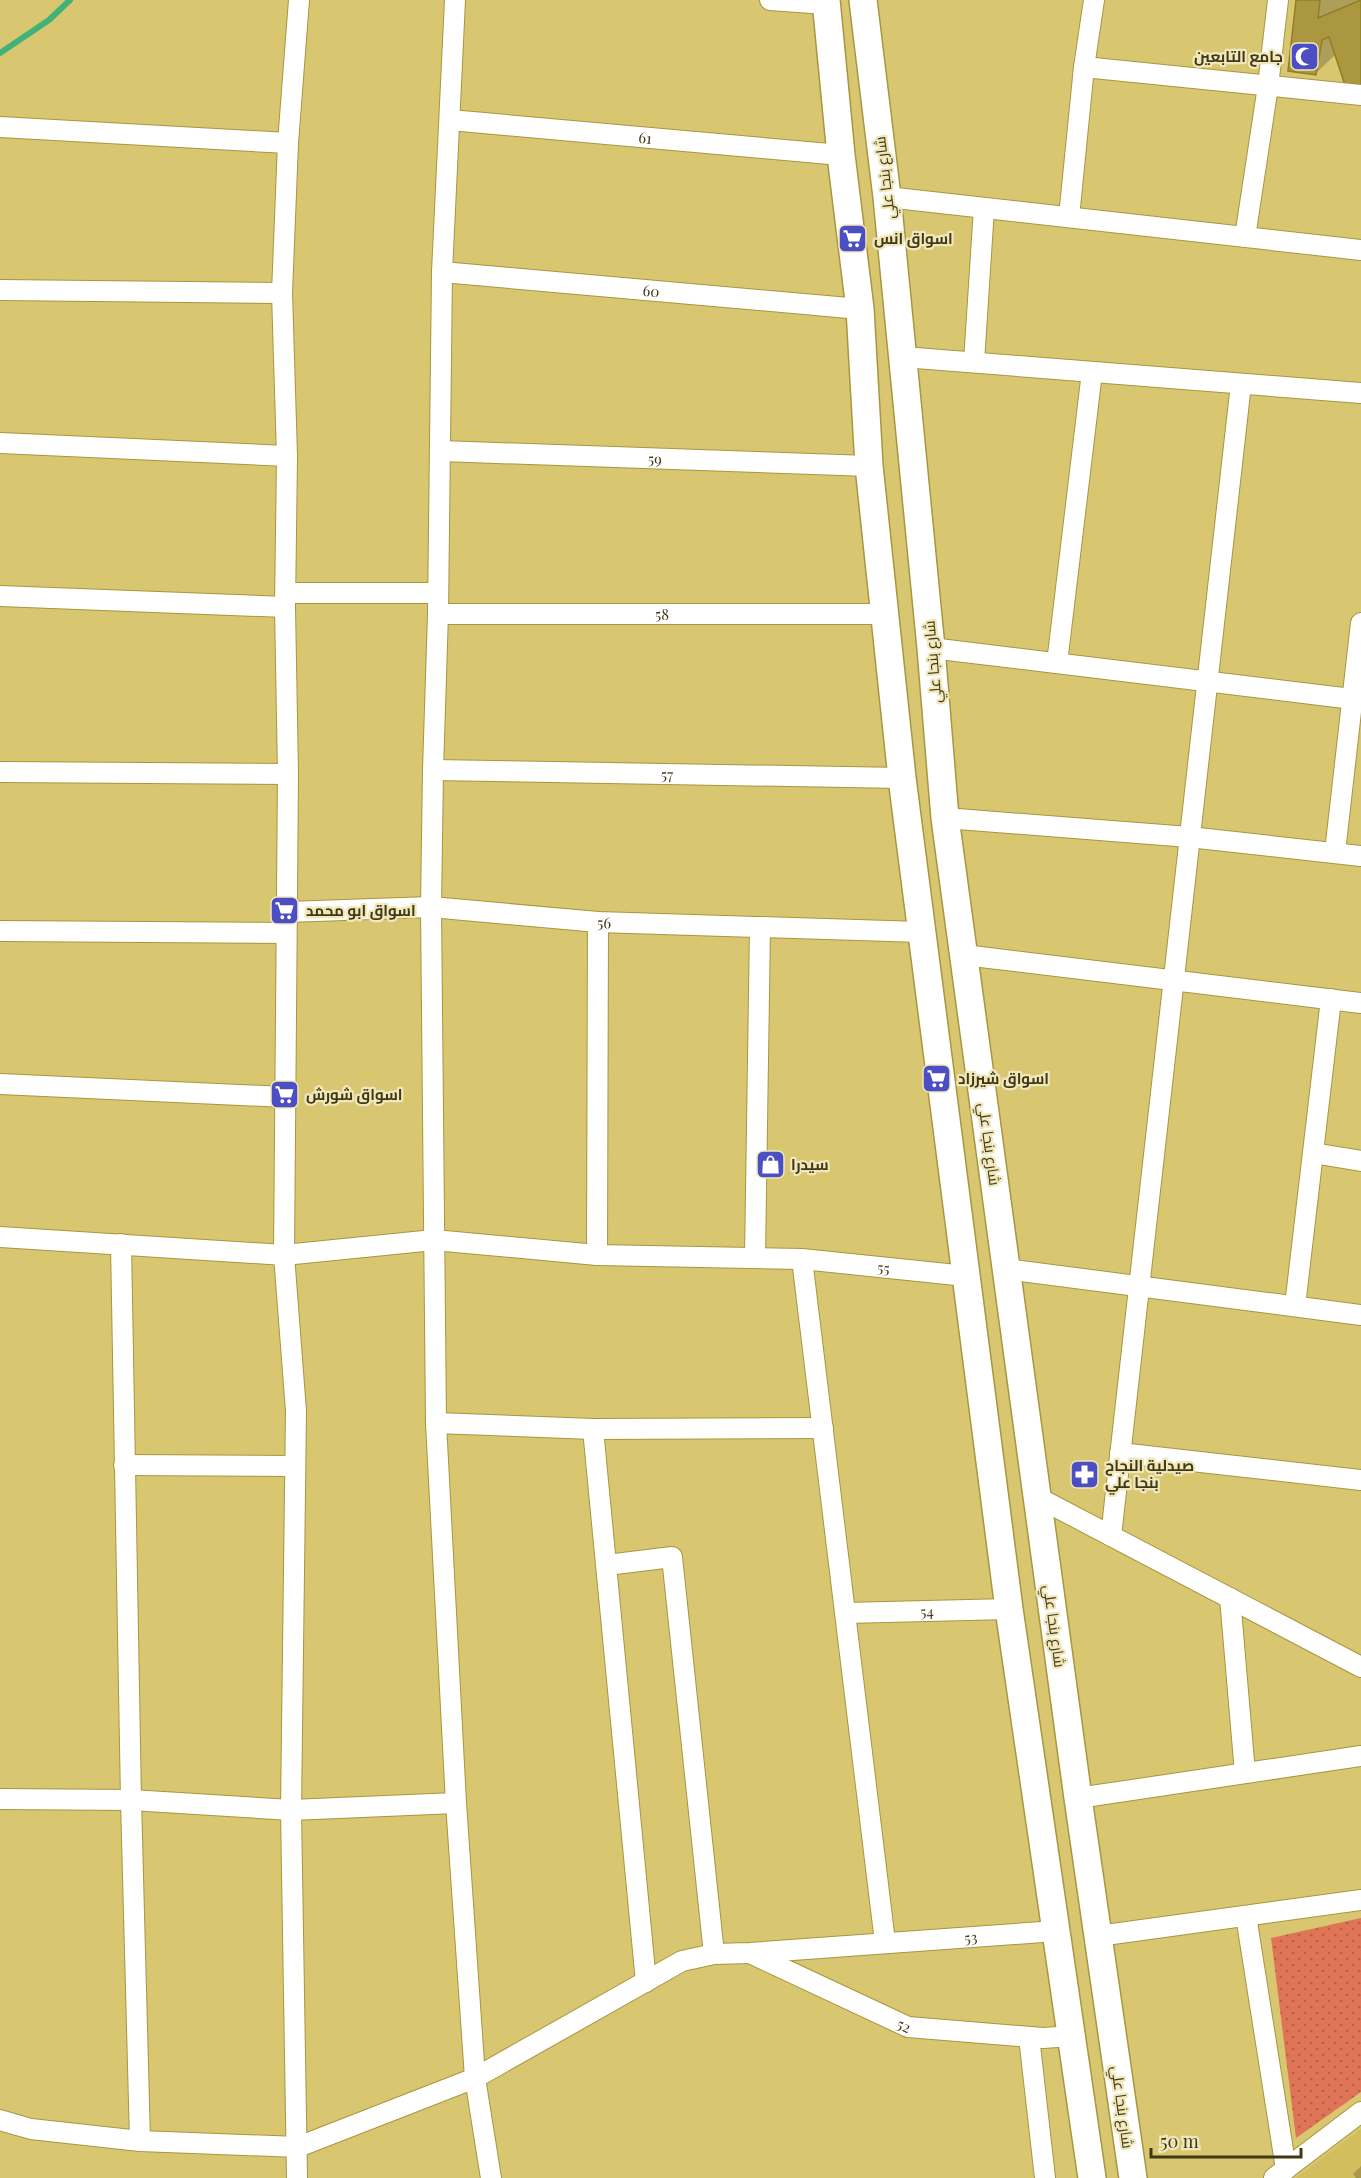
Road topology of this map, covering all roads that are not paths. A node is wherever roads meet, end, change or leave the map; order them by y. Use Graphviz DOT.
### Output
graph roads {
  1 [pos="299,0"];
  2 [pos="455,0"];
  3 [pos="770,0"];
  4 [pos="863,0"];
  5 [pos="1094,0"];
  6 [pos="1278,0"];
  7 [pos="826,2"];
  8 [pos="1084,67"];
  9 [pos="1268,86"];
  10 [pos="1361,95"];
  11 [pos="450,120"];
  12 [pos="0,127"];
  13 [pos="288,142"];
  14 [pos="841,155"];
  15 [pos="887,197"];
  16 [pos="984,208"];
  17 [pos="1069,217"];
  18 [pos="1245,237"];
  19 [pos="1361,250"];
  20 [pos="442,272"];
  21 [pos="0,290"];
  22 [pos="282,293"];
  23 [pos="860,309"];
  24 [pos="903,357"];
  25 [pos="974,362"];
  26 [pos="1092,372"];
  27 [pos="1241,384"];
  28 [pos="1361,393"];
  29 [pos="0,443"];
  30 [pos="441,451"];
  31 [pos="287,456"];
  32 [pos="869,466"];
  33 [pos="438,593"];
  34 [pos="0,596"];
  35 [pos="285,600"];
  36 [pos="438,614"];
  37 [pos="886,614"];
  38 [pos="1361,623"];
  39 [pos="932,648"];
  40 [pos="1057,663"];
  41 [pos="1208,682"];
  42 [pos="1356,700"];
  43 [pos="433,770"];
  44 [pos="0,772"];
  45 [pos="288,774"];
  46 [pos="902,778"];
  47 [pos="945,818"];
  48 [pos="1189,837"];
  49 [pos="1335,852"];
  50 [pos="1361,856"];
  51 [pos="431,907"];
  52 [pos="287,912"];
  53 [pos="598,922"];
  54 [pos="760,927"];
  55 [pos="0,931"];
  56 [pos="921,932"];
  57 [pos="286,933"];
  58 [pos="964,955"];
  59 [pos="1174,980"];
  60 [pos="1331,999"];
  61 [pos="1361,1003"];
  62 [pos="0,1084"];
  63 [pos="285,1097"];
  64 [pos="1313,1153"];
  65 [pos="1361,1161"];
  66 [pos="994,1176"];
  67 [pos="954,1183"];
  68 [pos="0,1237"];
  69 [pos="434,1240"];
  70 [pos="121,1245"];
  71 [pos="284,1255"];
  72 [pos="597,1255"];
  73 [pos="756,1258"];
  74 [pos="802,1259"];
  75 [pos="1006,1269"];
  76 [pos="966,1276"];
  77 [pos="1139,1286"];
  78 [pos="1295,1306"];
  79 [pos="1361,1315"];
  80 [pos="436,1423"];
  81 [pos="823,1428"];
  82 [pos="592,1429"];
  83 [pos="1120,1453"];
  84 [pos="124,1466"];
  85 [pos="295,1466"];
  86 [pos="1361,1480"];
  87 [pos="1037,1497"];
  88 [pos="1111,1536"];
  89 [pos="607,1565"];
  90 [pos="1230,1598"];
  91 [pos="1009,1609"];
  92 [pos="845,1613"];
  93 [pos="1361,1667"];
  94 [pos="1361,1755"];
  95 [pos="1245,1773"];
  96 [pos="1078,1798"];
  97 [pos="0,1799"];
  98 [pos="131,1800"];
  99 [pos="456,1803"];
  100 [pos="291,1810"];
  101 [pos="1361,1900"];
  102 [pos="1246,1916"];
  103 [pos="1056,1930"];
  104 [pos="1098,1936"];
  105 [pos="885,1942"];
  106 [pos="750,1953"];
  107 [pos="714,1954"];
  108 [pos="646,1982"];
  109 [pos="1072,2036"];
  110 [pos="1029,2037"];
  111 [pos="476,2078"];
  112 [pos="1361,2112"];
  113 [pos="0,2120"];
  114 [pos="141,2141"];
  115 [pos="297,2146"];
  116 [pos="1280,2174"];
  117 [pos="297,2178"];
  118 [pos="491,2178"];
  119 [pos="1045,2178"];
  120 [pos="1092,2178"];
  121 [pos="1133,2178"];
  1 -- 13 [label="street"];
  2 -- 11 [label="street"];
  3 -- 7 [label="street"];
  4 -- 15 [label="main road, شارع بنجا علي"];
  5 -- 8 [label="street"];
  6 -- 9 [label="street"];
  7 -- 14 [label="main road"];
  8 -- 9 [label="street"];
  8 -- 17 [label="street"];
  9 -- 10 [label="street"];
  9 -- 18 [label="street"];
  11 -- 14 [label="street, 61"];
  11 -- 20 [label="street"];
  12 -- 13 [label="street"];
  13 -- 22 [label="street"];
  14 -- 23 [label="main road"];
  15 -- 16 [label="street"];
  15 -- 24 [label="main road, شارع بنجا علي"];
  16 -- 17 [label="street"];
  16 -- 25 [label="street"];
  17 -- 18 [label="street"];
  18 -- 19 [label="street"];
  20 -- 23 [label="street, 60"];
  20 -- 30 [label="street"];
  21 -- 22 [label="street"];
  22 -- 31 [label="street"];
  23 -- 32 [label="main road"];
  24 -- 25 [label="street"];
  24 -- 39 [label="main road, شارع بنجا علي"];
  25 -- 26 [label="street"];
  26 -- 27 [label="street"];
  26 -- 40 [label="street"];
  27 -- 28 [label="street"];
  27 -- 41 [label="street"];
  29 -- 31 [label="street"];
  30 -- 32 [label="street, 59"];
  30 -- 33 [label="street"];
  31 -- 35 [label="street"];
  32 -- 37 [label="main road"];
  33 -- 35 [label="street"];
  33 -- 36 [label="street"];
  34 -- 35 [label="street"];
  35 -- 45 [label="street"];
  36 -- 37 [label="street, 58"];
  36 -- 43 [label="street"];
  37 -- 46 [label="main road"];
  38 -- 42 [label="street"];
  39 -- 40 [label="street"];
  39 -- 47 [label="main road, شارع بنجا علي"];
  40 -- 41 [label="street"];
  41 -- 42 [label="street"];
  41 -- 48 [label="street"];
  42 -- 49 [label="street"];
  43 -- 46 [label="street, 57"];
  43 -- 51 [label="street"];
  44 -- 45 [label="street"];
  45 -- 52 [label="street"];
  46 -- 56 [label="main road"];
  47 -- 48 [label="street"];
  47 -- 58 [label="main road, شارع بنجا علي"];
  48 -- 49 [label="street"];
  48 -- 59 [label="street"];
  49 -- 50 [label="street"];
  51 -- 52 [label="street, 56"];
  51 -- 53 [label="street, 56"];
  51 -- 69 [label="street"];
  52 -- 57 [label="street"];
  53 -- 54 [label="street, 56"];
  53 -- 72 [label="street"];
  54 -- 56 [label="street, 56"];
  54 -- 73 [label="street"];
  55 -- 57 [label="street"];
  56 -- 67 [label="main road"];
  57 -- 63 [label="street"];
  58 -- 59 [label="street"];
  58 -- 66 [label="main road, شارع بنجا علي"];
  59 -- 60 [label="street"];
  59 -- 77 [label="street"];
  60 -- 61 [label="street"];
  60 -- 64 [label="street"];
  62 -- 63 [label="street"];
  63 -- 71 [label="street"];
  64 -- 65 [label="street"];
  64 -- 78 [label="street"];
  66 -- 67 [label="main road"];
  66 -- 75 [label="main road, شارع بنجا علي"];
  67 -- 76 [label="main road"];
  68 -- 70 [label="street, 55"];
  69 -- 71 [label="street, 55"];
  69 -- 72 [label="street, 55"];
  69 -- 80 [label="street"];
  70 -- 71 [label="street, 55"];
  70 -- 84 [label="street"];
  71 -- 85 [label="street"];
  72 -- 73 [label="street, 55"];
  73 -- 74 [label="street, 55"];
  74 -- 76 [label="street, 55"];
  74 -- 81 [label="street"];
  75 -- 77 [label="street"];
  75 -- 87 [label="main road, شارع بنجا علي"];
  76 -- 91 [label="main road"];
  77 -- 78 [label="street"];
  77 -- 83 [label="street"];
  78 -- 79 [label="street"];
  80 -- 82 [label="street"];
  80 -- 99 [label="street"];
  81 -- 82 [label="street"];
  81 -- 92 [label="street"];
  82 -- 89 [label="street"];
  83 -- 86 [label="street"];
  83 -- 88 [label="street"];
  84 -- 85 [label="street"];
  84 -- 98 [label="street"];
  85 -- 100 [label="street"];
  87 -- 88 [label="street"];
  87 -- 96 [label="main road, شارع بنجا علي"];
  88 -- 90 [label="street"];
  89 -- 107 [label="street"];
  89 -- 108 [label="street"];
  90 -- 93 [label="street"];
  90 -- 95 [label="street"];
  91 -- 92 [label="street, 54"];
  91 -- 103 [label="main road"];
  92 -- 105 [label="street"];
  94 -- 95 [label="street"];
  95 -- 96 [label="street"];
  96 -- 104 [label="main road, شارع بنجا علي"];
  97 -- 98 [label="street"];
  98 -- 100 [label="street"];
  98 -- 114 [label="street"];
  99 -- 100 [label="street"];
  99 -- 111 [label="street"];
  100 -- 115 [label="street"];
  101 -- 102 [label="street"];
  102 -- 104 [label="street"];
  102 -- 116 [label="street"];
  103 -- 105 [label="street, 53"];
  103 -- 109 [label="main road"];
  104 -- 121 [label="main road, شارع بنجا علي"];
  105 -- 106 [label="street, 53"];
  106 -- 107 [label="street, 53"];
  106 -- 110 [label="street, 52"];
  107 -- 108 [label="street, 53"];
  108 -- 111 [label="street, 53"];
  109 -- 110 [label="street, 52"];
  109 -- 120 [label="main road"];
  110 -- 119 [label="street"];
  111 -- 115 [label="street, 53"];
  111 -- 118 [label="street"];
  112 -- 116 [label="street"];
  113 -- 114 [label="street"];
  114 -- 115 [label="street"];
  115 -- 117 [label="street"];
}
